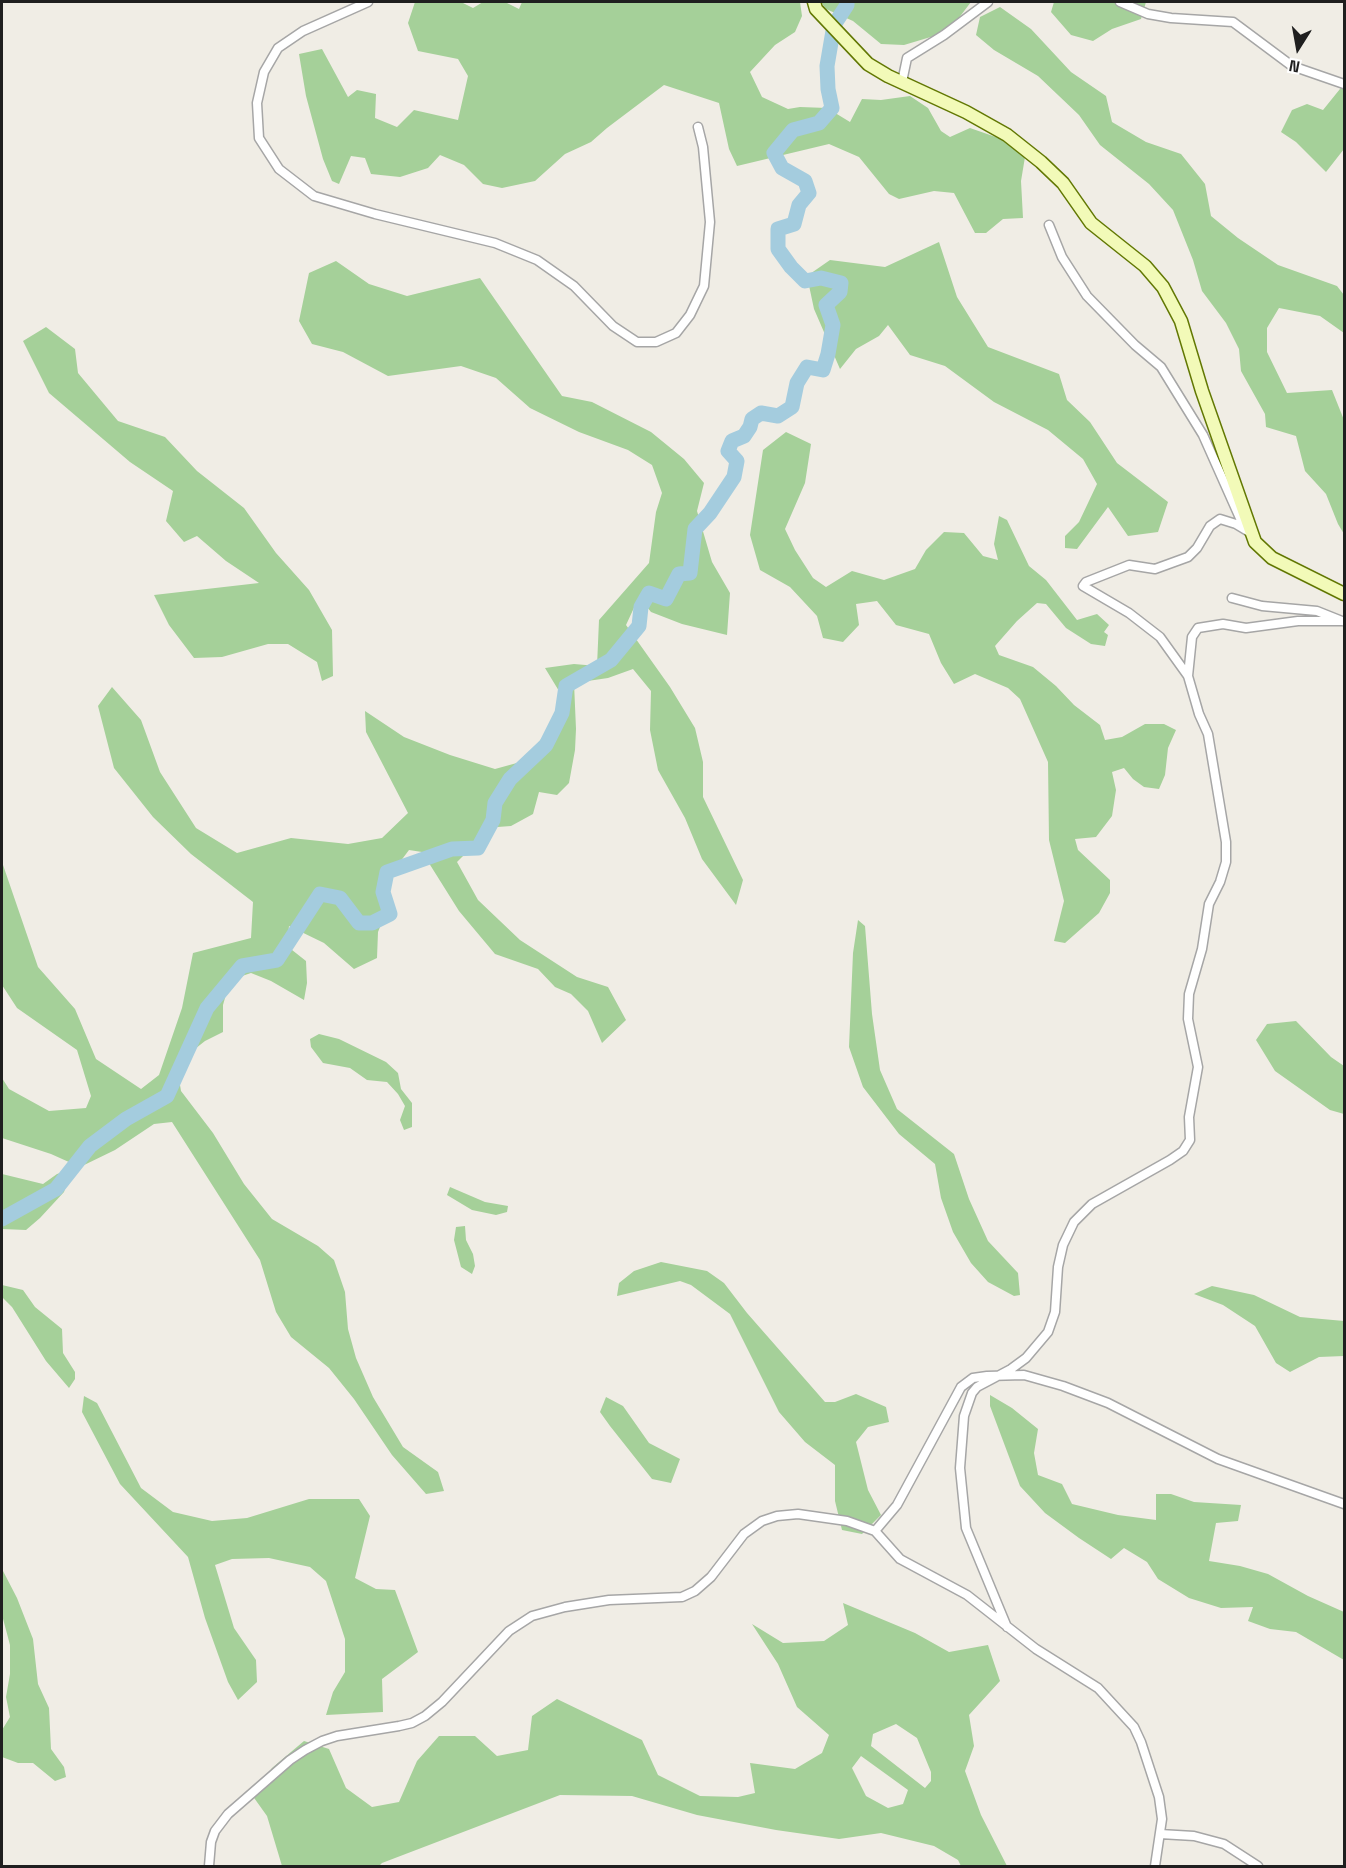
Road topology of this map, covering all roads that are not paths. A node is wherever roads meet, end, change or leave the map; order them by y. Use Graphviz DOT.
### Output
graph roads {
  1 [pos="368,2"];
  2 [pos="814,2"];
  3 [pos="988,2"];
  4 [pos="1120,2"];
  5 [pos="902,82"];
  6 [pos="1344,84"];
  7 [pos="698,127"];
  8 [pos="1049,225"];
  9 [pos="1248,531"];
  10 [pos="1344,594"];
  11 [pos="1232,598"];
  12 [pos="1344,621"];
  13 [pos="1188,676"];
  14 [pos="998,1376"];
  15 [pos="1344,1504"];
  16 [pos="875,1532"];
  17 [pos="1007,1627"];
  18 [pos="1160,1834"];
  19 [pos="209,1866"];
  20 [pos="1155,1866"];
  21 [pos="1258,1866"];
  1 -- 7 [label="street"];
  2 -- 5 [label="street"];
  3 -- 5 [label="street"];
  4 -- 6 [label="street"];
  5 -- 9 [label="street"];
  8 -- 9 [label="street"];
  9 -- 10 [label="street"];
  9 -- 13 [label="street"];
  11 -- 12 [label="street"];
  12 -- 13 [label="street"];
  13 -- 14 [label="street"];
  14 -- 15 [label="street"];
  14 -- 16 [label="street"];
  14 -- 17 [label="street"];
  16 -- 17 [label="street"];
  16 -- 19 [label="street"];
  17 -- 18 [label="street"];
  18 -- 20 [label="street"];
  18 -- 21 [label="street"];
}
